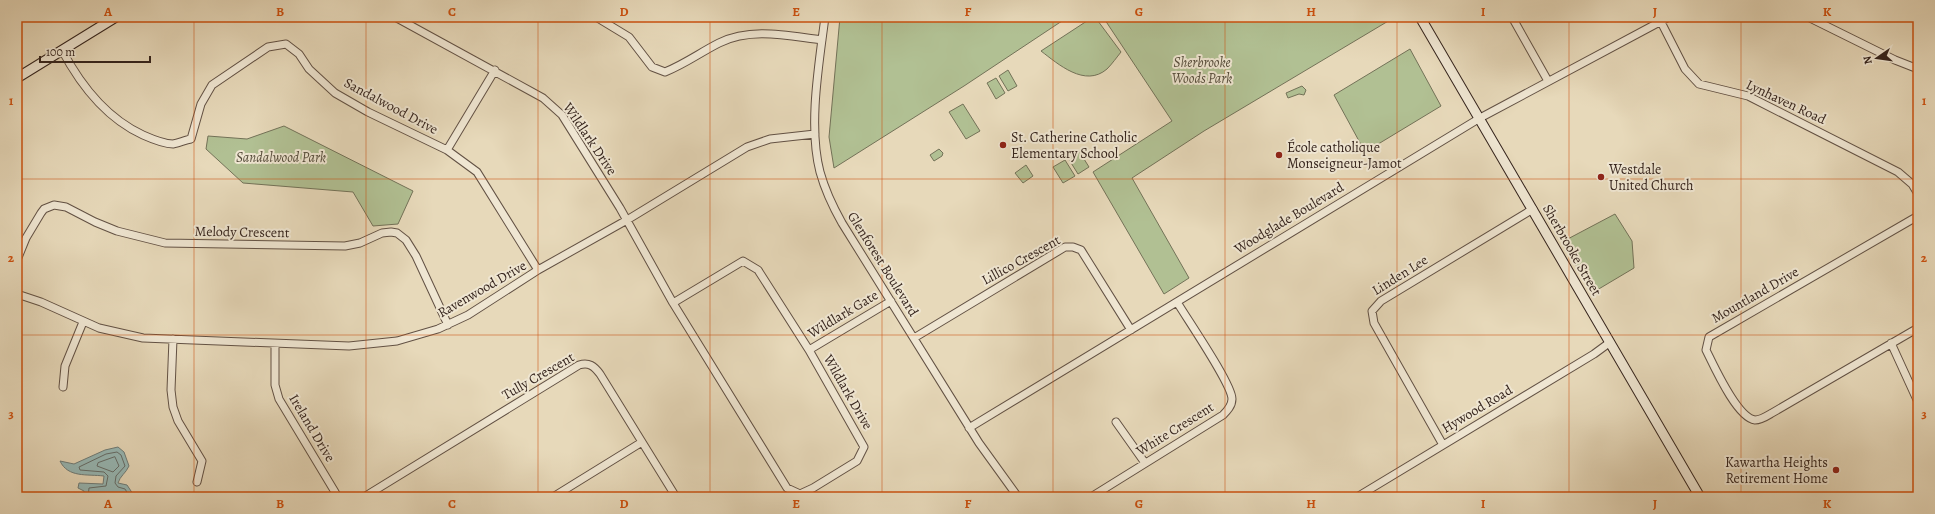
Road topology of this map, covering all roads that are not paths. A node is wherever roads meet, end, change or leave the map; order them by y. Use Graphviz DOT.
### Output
graph roads {
  1 [pos="116,17"];
  2 [pos="395,17"];
  3 [pos="596,17"];
  4 [pos="825,17"];
  5 [pos="1420,17"];
  6 [pos="1512,17"];
  7 [pos="1669,17"];
  8 [pos="1808,17"];
  9 [pos="1661,22"];
  10 [pos="822,40"];
  11 [pos="62,50"];
  12 [pos="1918,69"];
  13 [pos="495,70"];
  14 [pos="17,78"];
  15 [pos="1548,81"];
  16 [pos="1480,118"];
  17 [pos="815,134"];
  18 [pos="447,150"];
  19 [pos="1918,194"];
  20 [pos="1533,209"];
  21 [pos="1918,216"];
  22 [pos="627,220"];
  23 [pos="17,260"];
  24 [pos="538,270"];
  25 [pos="17,294"];
  26 [pos="891,301"];
  27 [pos="1177,302"];
  28 [pos="673,303"];
  29 [pos="83,322"];
  30 [pos="448,325"];
  31 [pos="1918,328"];
  32 [pos="1131,330"];
  33 [pos="914,338"];
  34 [pos="173,339"];
  35 [pos="1609,343"];
  36 [pos="1891,343"];
  37 [pos="275,344"];
  38 [pos="809,350"];
  39 [pos="63,387"];
  40 [pos="1918,402"];
  41 [pos="1116,422"];
  42 [pos="970,428"];
  43 [pos="642,442"];
  44 [pos="1443,445"];
  45 [pos="1145,463"];
  46 [pos="197,482"];
  47 [pos="338,497"];
  48 [pos="364,497"];
  49 [pos="553,497"];
  50 [pos="676,497"];
  51 [pos="1018,497"];
  52 [pos="1092,497"];
  53 [pos="1357,497"];
  54 [pos="1700,497"];
  1 -- 11 [label="main road"];
  2 -- 13 [label="street, Wildlark Drive"];
  3 -- 10 [label="street"];
  4 -- 10 [label="street, Glenforest Boulevard"];
  5 -- 16 [label="main road, Sherbrooke Street"];
  6 -- 15 [label="street"];
  7 -- 9 [label="street, Woodglade Boulevard"];
  8 -- 12 [label="street"];
  9 -- 15 [label="street, Woodglade Boulevard"];
  9 -- 19 [label="street, Lynhaven Road"];
  10 -- 17 [label="street, Glenforest Boulevard"];
  11 -- 14 [label="main road"];
  11 -- 18 [label="street, Sandalwood Drive"];
  13 -- 18 [label="street"];
  13 -- 22 [label="street, Wildlark Drive"];
  15 -- 16 [label="street, Woodglade Boulevard"];
  16 -- 20 [label="main road, Sherbrooke Street"];
  16 -- 27 [label="street, Woodglade Boulevard"];
  17 -- 22 [label="street, Ravenwood Drive"];
  17 -- 26 [label="street, Glenforest Boulevard"];
  18 -- 24 [label="street, Sandalwood Drive"];
  20 -- 35 [label="main road, Sherbrooke Street"];
  20 -- 44 [label="street, Linden Lee"];
  21 -- 36 [label="street, Mountland Drive"];
  22 -- 24 [label="street, Ravenwood Drive"];
  22 -- 28 [label="street, Wildlark Drive"];
  23 -- 30 [label="street, Melody Crescent"];
  24 -- 30 [label="street, Ravenwood Drive"];
  25 -- 29 [label="street, Ravenwood Drive"];
  26 -- 33 [label="street, Glenforest Boulevard"];
  26 -- 38 [label="street, Wildlark Gate"];
  27 -- 32 [label="street, Woodglade Boulevard"];
  27 -- 45 [label="street, White Crescent"];
  28 -- 38 [label="street, Wildlark Drive"];
  28 -- 38 [label="street, Wildlark Drive"];
  29 -- 34 [label="street, Ravenwood Drive"];
  29 -- 39 [label="street"];
  30 -- 37 [label="street, Ravenwood Drive"];
  31 -- 36 [label="street, Mountland Drive"];
  32 -- 33 [label="street, Lillico Crescent"];
  32 -- 42 [label="street, Woodglade Boulevard"];
  33 -- 42 [label="street, Glenforest Boulevard"];
  34 -- 37 [label="street, Ravenwood Drive"];
  34 -- 46 [label="street"];
  35 -- 44 [label="street, Hywood Road"];
  35 -- 54 [label="main road, Sherbrooke Street"];
  36 -- 40 [label="street"];
  37 -- 47 [label="street, Ireland Drive"];
  41 -- 45 [label="street"];
  42 -- 51 [label="street, Glenforest Boulevard"];
  43 -- 48 [label="street, Tully Crescent"];
  43 -- 49 [label="street"];
  43 -- 50 [label="street, Tully Crescent"];
  44 -- 53 [label="street, Hywood Road"];
  45 -- 52 [label="street, White Crescent"];
}
